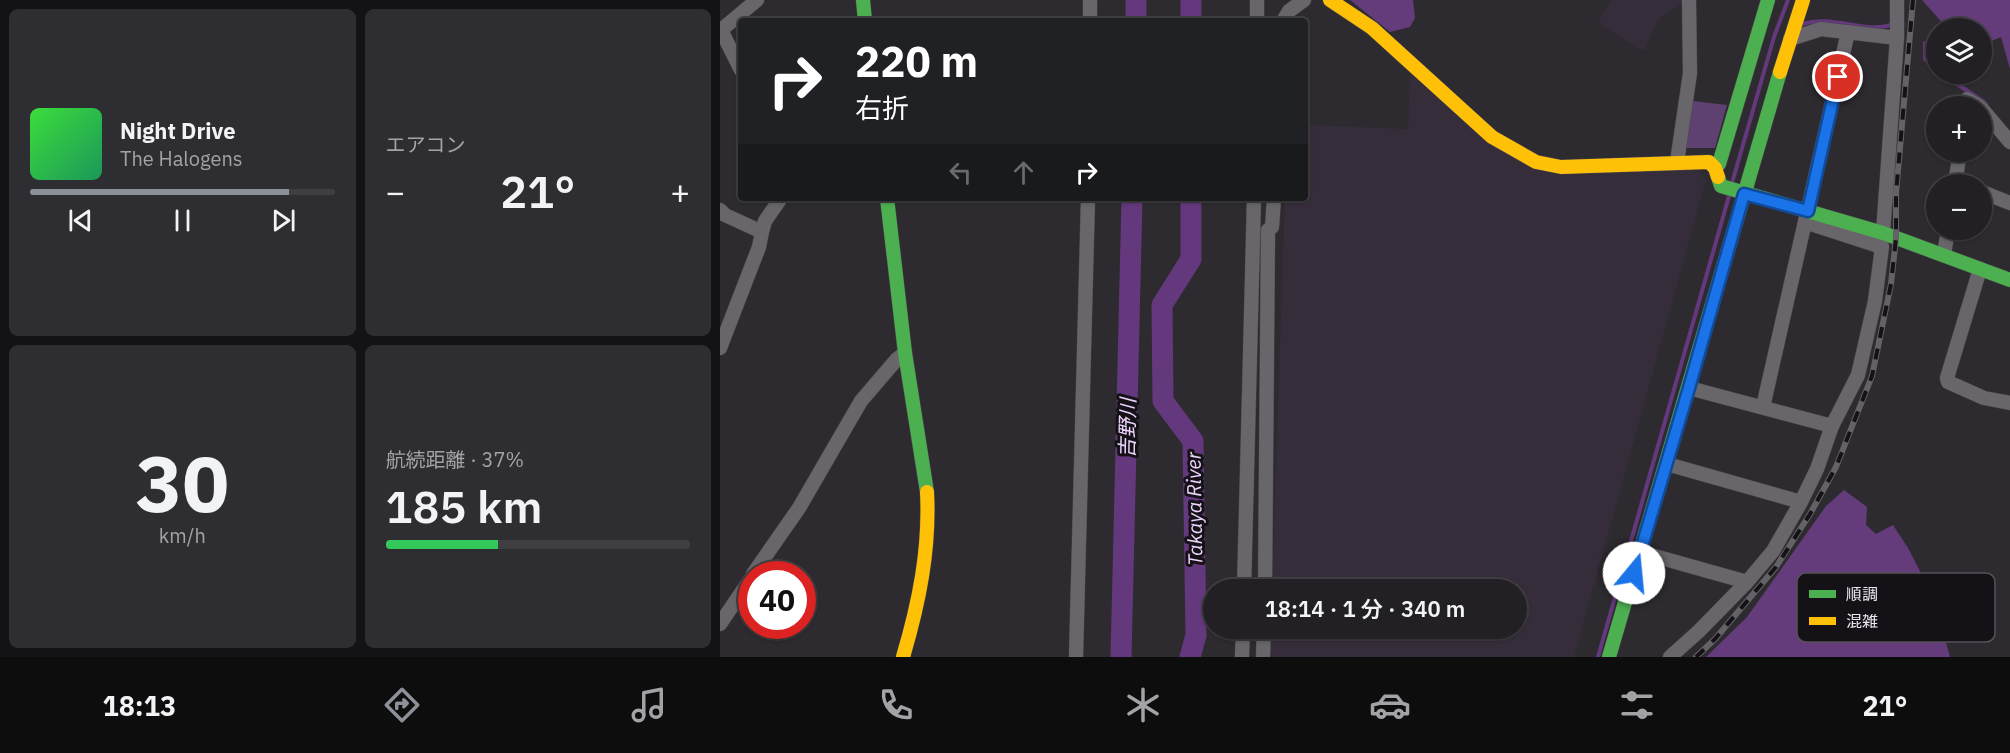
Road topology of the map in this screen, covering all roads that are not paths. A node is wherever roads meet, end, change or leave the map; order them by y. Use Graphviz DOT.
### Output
graph roads {
  1 [pos="757,0"];
  2 [pos="862,0"];
  3 [pos="1090,0"];
  4 [pos="1257,0"];
  5 [pos="1304,0"];
  6 [pos="1330,0"];
  7 [pos="1689,0"];
  8 [pos="1767,0"];
  9 [pos="1803,0"];
  10 [pos="1897,0"];
  11 [pos="865,18"];
  12 [pos="1090,18"];
  13 [pos="1257,18"];
  14 [pos="1285,18"];
  15 [pos="720,30"];
  16 [pos="1792,32"];
  17 [pos="1848,32"];
  18 [pos="1897,38"];
  19 [pos="738,64"];
  20 [pos="1992,122"];
  21 [pos="2010,142"];
  22 [pos="1677,162"];
  23 [pos="1715,168"];
  24 [pos="1741,193"];
  25 [pos="1992,196"];
  26 [pos="779,201"];
  27 [pos="886,201"];
  28 [pos="1088,201"];
  29 [pos="1254,201"];
  30 [pos="1266,201"];
  31 [pos="1274,201"];
  32 [pos="2010,202"];
  33 [pos="720,210"];
  34 [pos="1807,216"];
  35 [pos="1268,230"];
  36 [pos="762,232"];
  37 [pos="1883,233"];
  38 [pos="1946,240"];
  39 [pos="1944,254"];
  40 [pos="1980,269"];
  41 [pos="2010,280"];
  42 [pos="720,348"];
  43 [pos="905,353"];
  44 [pos="1689,388"];
  45 [pos="2010,403"];
  46 [pos="1763,406"];
  47 [pos="1832,426"];
  48 [pos="1666,464"];
  49 [pos="1801,502"];
  50 [pos="1640,552"];
  51 [pos="763,561"];
  52 [pos="1244,579"];
  53 [pos="1265,579"];
  54 [pos="1747,582"];
  55 [pos="738,597"];
  56 [pos="720,624"];
  57 [pos="1243,639"];
  58 [pos="1264,639"];
  59 [pos="903,657"];
  60 [pos="1076,657"];
  61 [pos="1242,657"];
  62 [pos="1263,657"];
  63 [pos="1609,657"];
  64 [pos="1670,657"];
  1 -- 15 [label="street"];
  2 -- 11 [label="street"];
  3 -- 12 [label="street"];
  4 -- 13 [label="street"];
  5 -- 14 [label="street"];
  6 -- 22 [label="street"];
  7 -- 22 [label="street"];
  8 -- 23 [label="street"];
  9 -- 16 [label="street"];
  10 -- 18 [label="street"];
  15 -- 19 [label="street"];
  16 -- 17 [label="street"];
  16 -- 24 [label="street"];
  17 -- 18 [label="street"];
  17 -- 34 [label="street"];
  18 -- 37 [label="street"];
  20 -- 21 [label="street"];
  22 -- 23 [label="street"];
  23 -- 24 [label="street"];
  24 -- 34 [label="street"];
  24 -- 44 [label="street"];
  25 -- 32 [label="street"];
  26 -- 36 [label="street"];
  27 -- 43 [label="street"];
  28 -- 60 [label="street"];
  29 -- 52 [label="street"];
  30 -- 35 [label="street"];
  31 -- 35 [label="street"];
  33 -- 36 [label="street"];
  34 -- 37 [label="street"];
  34 -- 46 [label="street"];
  34 -- 47 [label="street"];
  35 -- 53 [label="street"];
  36 -- 42 [label="street"];
  37 -- 39 [label="street"];
  38 -- 39 [label="street"];
  39 -- 40 [label="street"];
  40 -- 41 [label="street"];
  40 -- 45 [label="street"];
  43 -- 51 [label="street"];
  43 -- 59 [label="street"];
  44 -- 46 [label="street"];
  44 -- 48 [label="street"];
  46 -- 47 [label="street"];
  47 -- 49 [label="street"];
  48 -- 49 [label="street"];
  48 -- 50 [label="street"];
  49 -- 54 [label="street"];
  50 -- 54 [label="street"];
  50 -- 63 [label="street"];
  54 -- 64 [label="street"];
  55 -- 56 [label="street"];
  57 -- 61 [label="street"];
  58 -- 62 [label="street"];
}
